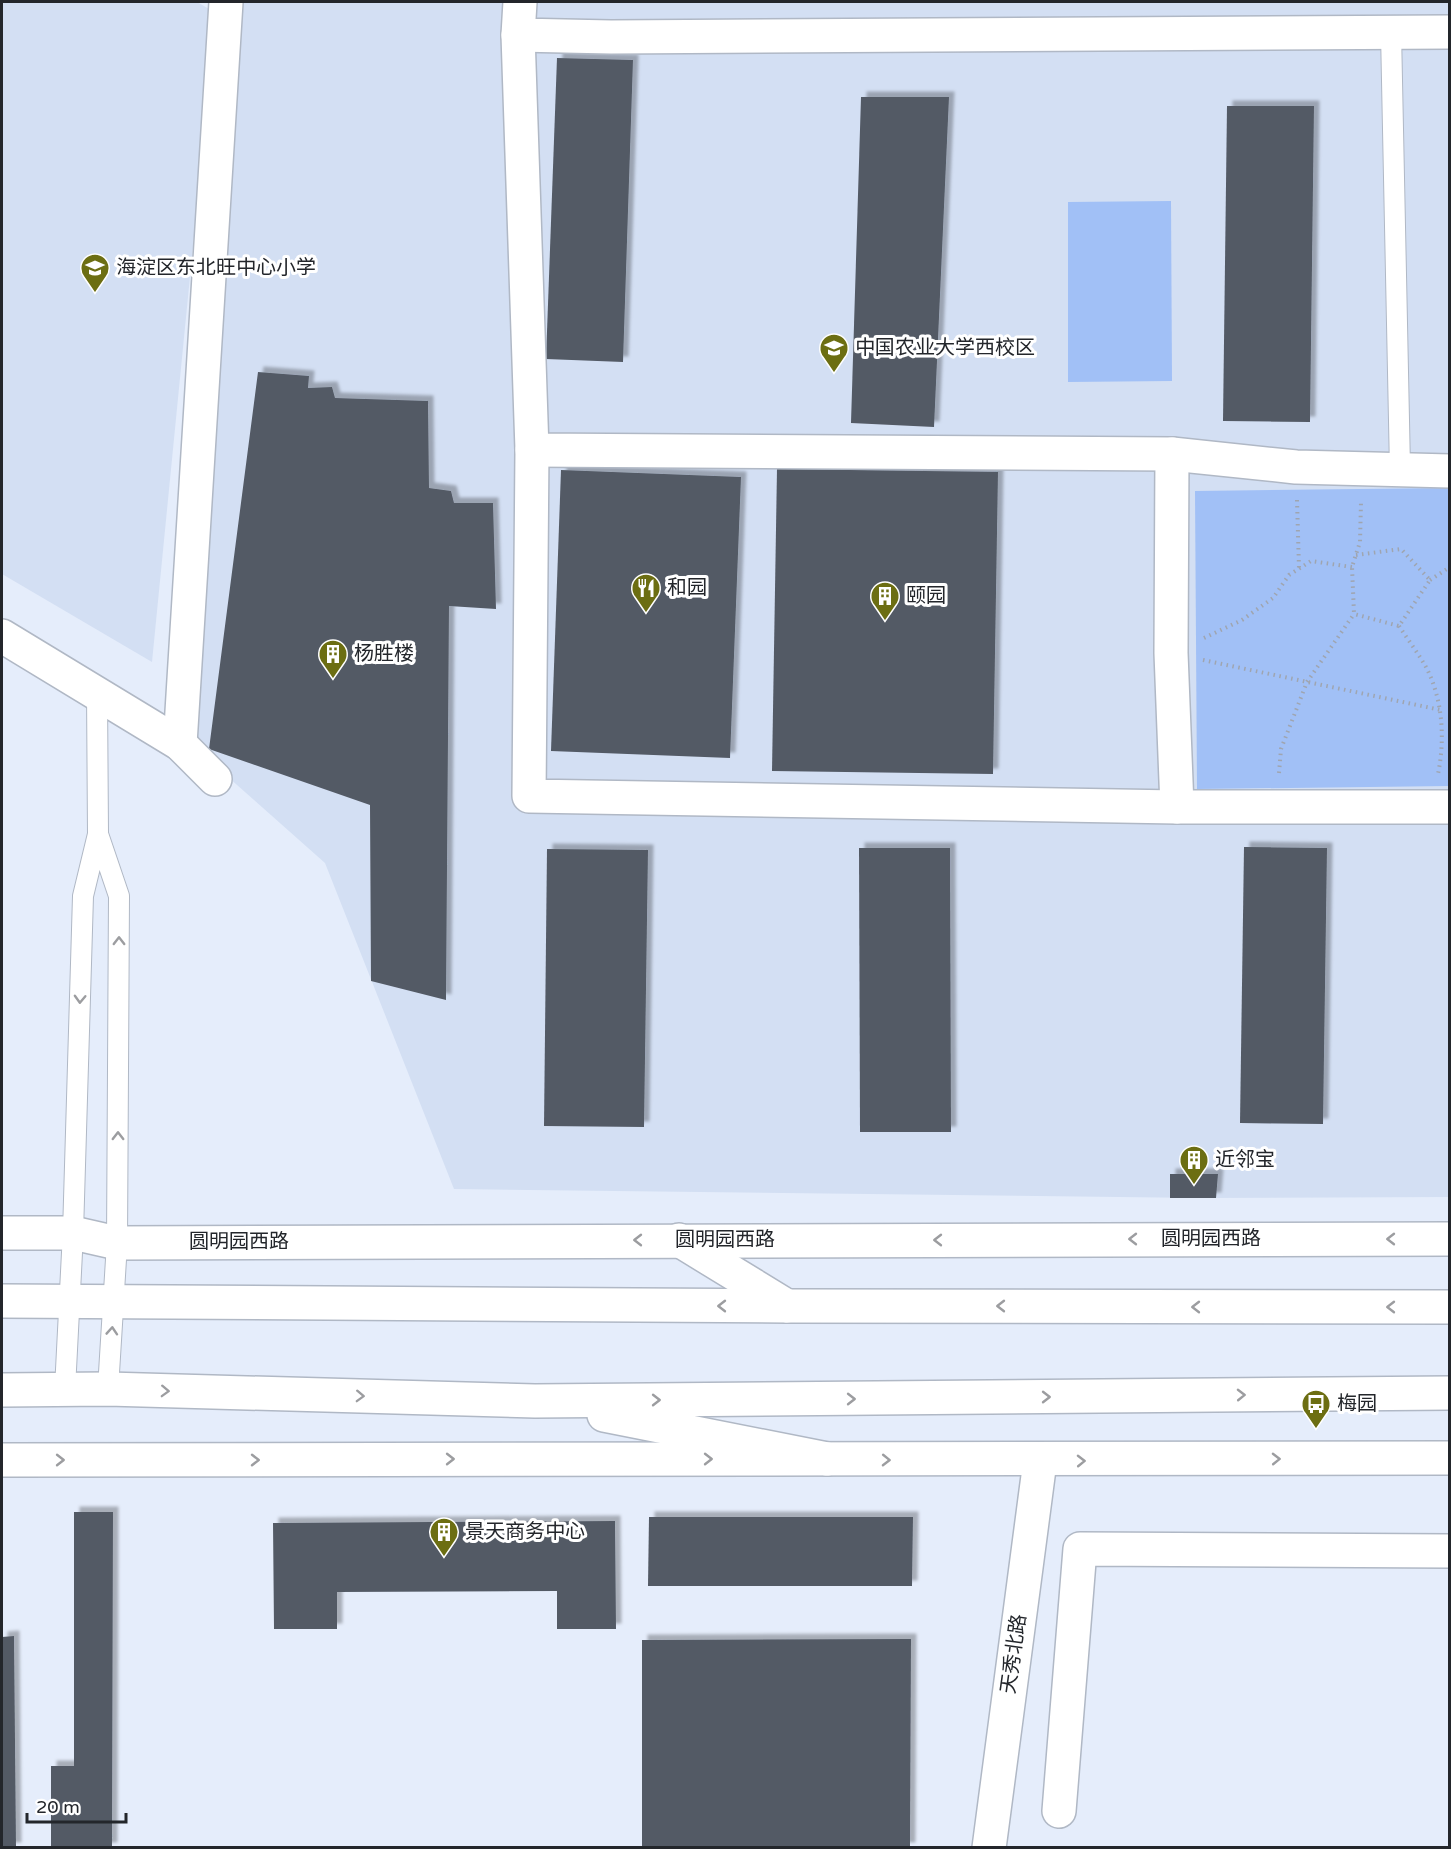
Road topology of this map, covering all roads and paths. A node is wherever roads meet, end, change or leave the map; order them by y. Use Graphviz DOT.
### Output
graph roads {
  1 [pos="226,2"];
  2 [pos="520,2"];
  3 [pos="1391,32"];
  4 [pos="1449,32"];
  5 [pos="518,35"];
  6 [pos="532,450"];
  7 [pos="1172,454"];
  8 [pos="1296,466"];
  9 [pos="1362,468"];
  10 [pos="1400,470"];
  11 [pos="1449,471"];
  12 [pos="1356,555"];
  13 [pos="1352,567"];
  14 [pos="1449,567"];
  15 [pos="1299,568"];
  16 [pos="1430,580"];
  17 [pos="1354,614"];
  18 [pos="1399,626"];
  19 [pos="2,636"];
  20 [pos="1171,653"];
  21 [pos="1307,682"];
  22 [pos="97,692"];
  23 [pos="1441,710"];
  24 [pos="180,744"];
  25 [pos="215,778"];
  26 [pos="1177,807"];
  27 [pos="1277,807"];
  28 [pos="1440,807"];
  29 [pos="98,834"];
  30 [pos="2,1233"];
  31 [pos="74,1233"];
  32 [pos="1449,1239"];
  33 [pos="679,1240"];
  34 [pos="117,1243"];
  35 [pos="2,1300"];
  36 [pos="69,1301"];
  37 [pos="114,1302"];
  38 [pos="787,1306"];
  39 [pos="1449,1307"];
  40 [pos="65,1389"];
  41 [pos="108,1389"];
  42 [pos="2,1390"];
  43 [pos="1449,1393"];
  44 [pos="535,1401"];
  45 [pos="1449,1458"];
  46 [pos="827,1459"];
  47 [pos="2,1460"];
  48 [pos="1040,1461"];
  49 [pos="1449,1551"];
  50 [pos="1059,1811"];
  51 [pos="989,1848"];
  1 -- 24 [label="street"];
  2 -- 5 [label="street"];
  3 -- 4 [label="street"];
  3 -- 5 [label="street"];
  3 -- 10 [label="lane"];
  5 -- 6 [label="street"];
  6 -- 7 [label="street"];
  6 -- 26 [label="street"];
  7 -- 8 [label="street"];
  7 -- 20 [label="street"];
  8 -- 9 [label="street"];
  8 -- 15 [label="path"];
  9 -- 10 [label="street"];
  9 -- 12 [label="path"];
  10 -- 11 [label="street"];
  12 -- 13 [label="path"];
  12 -- 16 [label="path"];
  13 -- 15 [label="path"];
  13 -- 17 [label="path"];
  14 -- 16 [label="path"];
  15 -- 20 [label="path"];
  16 -- 18 [label="path"];
  17 -- 18 [label="path"];
  17 -- 21 [label="path"];
  18 -- 23 [label="path"];
  19 -- 22 [label="street"];
  20 -- 21 [label="path"];
  20 -- 26 [label="street"];
  21 -- 23 [label="path"];
  21 -- 27 [label="path"];
  22 -- 24 [label="street"];
  22 -- 29 [label="lane"];
  23 -- 28 [label="path"];
  24 -- 25 [label="street"];
  26 -- 27 [label="street"];
  27 -- 28 [label="street"];
  29 -- 31 [label="lane, one-way"];
  34 -- 29 [label="lane, one-way"];
  30 -- 31 [label="street, 圆明园西路"];
  31 -- 34 [label="street, 圆明园西路"];
  31 -- 36 [label="lane"];
  32 -- 33 [label="street, 圆明园西路, one-way"];
  33 -- 34 [label="street, 圆明园西路, one-way"];
  33 -- 38 [label="street"];
  34 -- 37 [label="lane"];
  35 -- 36 [label="street"];
  36 -- 37 [label="street"];
  36 -- 40 [label="lane"];
  38 -- 37 [label="street, one-way"];
  41 -- 37 [label="lane, one-way"];
  39 -- 38 [label="street, one-way"];
  40 -- 41 [label="street"];
  40 -- 42 [label="street"];
  41 -- 44 [label="street, one-way"];
  44 -- 43 [label="street, one-way"];
  44 -- 46 [label="street"];
  48 -- 45 [label="street, one-way"];
  47 -- 46 [label="street, one-way"];
  46 -- 48 [label="street, one-way"];
  48 -- 51 [label="street, 天秀北路"];
  49 -- 50 [label="street"];
}
